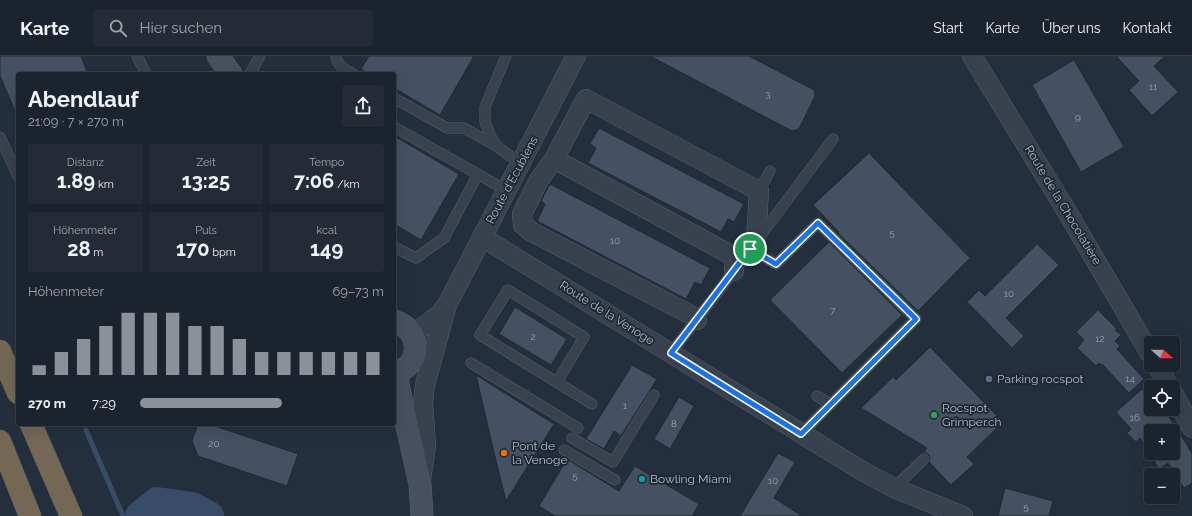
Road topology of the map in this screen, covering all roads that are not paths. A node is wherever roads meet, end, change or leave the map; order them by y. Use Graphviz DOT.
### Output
graph roads {
  1 [pos="137,56"];
  2 [pos="218,56"];
  3 [pos="260,56"];
  4 [pos="336,56"];
  5 [pos="506,56"];
  6 [pos="576,56"];
  7 [pos="972,56"];
  8 [pos="145,72"];
  9 [pos="230,72"];
  10 [pos="251,72"];
  11 [pos="350,72"];
  12 [pos="396,99"];
  13 [pos="396,128"];
  14 [pos="0,136"];
  15 [pos="833,139"];
  16 [pos="498,147"];
  17 [pos="554,158"];
  18 [pos="521,162"];
  19 [pos="770,171"];
  20 [pos="16,172"];
  21 [pos="478,174"];
  22 [pos="506,190"];
  23 [pos="759,191"];
  24 [pos="482,237"];
  25 [pos="753,245"];
  26 [pos="396,248"];
  27 [pos="734,271"];
  28 [pos="447,304"];
  29 [pos="697,320"];
  30 [pos="396,322"];
  31 [pos="412,334"];
  32 [pos="1144,344"];
  33 [pos="0,351"];
  34 [pos="671,353"];
  35 [pos="471,363"];
  36 [pos="396,373"];
  37 [pos="396,377"];
  38 [pos="557,382"];
  39 [pos="16,388"];
  40 [pos="654,395"];
  41 [pos="817,396"];
  42 [pos="592,404"];
  43 [pos="830,405"];
  44 [pos="1180,406"];
  45 [pos="32,426"];
  46 [pos="578,428"];
  47 [pos="1192,428"];
  48 [pos="801,434"];
  49 [pos="572,438"];
  50 [pos="0,441"];
  51 [pos="564,450"];
  52 [pos="924,458"];
  53 [pos="615,480"];
  54 [pos="420,484"];
  55 [pos="894,488"];
  56 [pos="70,515"];
  57 [pos="30,516"];
  58 [pos="422,516"];
  59 [pos="963,516"];
  1 -- 8 [label="lane"];
  2 -- 9 [label="main road"];
  3 -- 10 [label="lane"];
  4 -- 11 [label="lane"];
  5 -- 16 [label="lane"];
  6 -- 18 [label="street, Route d'Ecublens"];
  7 -- 32 [label="street, Route de la Chocolatière"];
  12 -- 16 [label="lane"];
  13 -- 21 [label="lane"];
  14 -- 20 [label="lane"];
  15 -- 25 [label="lane"];
  16 -- 18 [label="lane"];
  17 -- 23 [label="street"];
  17 -- 27 [label="street"];
  17 -- 29 [label="street"];
  18 -- 22 [label="street, Route d'Ecublens"];
  19 -- 23 [label="lane"];
  21 -- 22 [label="lane"];
  21 -- 26 [label="lane"];
  22 -- 24 [label="street, Route d'Ecublens"];
  23 -- 25 [label="street"];
  24 -- 28 [label="street, Route d'Ecublens"];
  24 -- 34 [label="street, Route de la Venoge"];
  25 -- 27 [label="lane"];
  25 -- 43 [label="lane"];
  27 -- 29 [label="lane"];
  28 -- 31 [label="street, Route d'Ecublens"];
  28 -- 54 [label="street, Route d'Ecublens"];
  29 -- 34 [label="lane"];
  30 -- 31 [label="main road"];
  31 -- 36 [label="main road"];
  33 -- 39 [label="highway"];
  34 -- 48 [label="street, Route de la Venoge"];
  35 -- 46 [label="lane"];
  37 -- 54 [label="main road"];
  38 -- 38 [label="lane"];
  38 -- 42 [label="lane"];
  40 -- 49 [label="lane"];
  41 -- 43 [label="lane"];
  43 -- 48 [label="lane"];
  44 -- 47 [label="street"];
  45 -- 56 [label="highway"];
  48 -- 55 [label="street, Route de la Venoge"];
  50 -- 57 [label="highway"];
  51 -- 53 [label="lane"];
  52 -- 55 [label="lane"];
  54 -- 58 [label="main road"];
  55 -- 59 [label="street, Route de la Venoge"];
}
